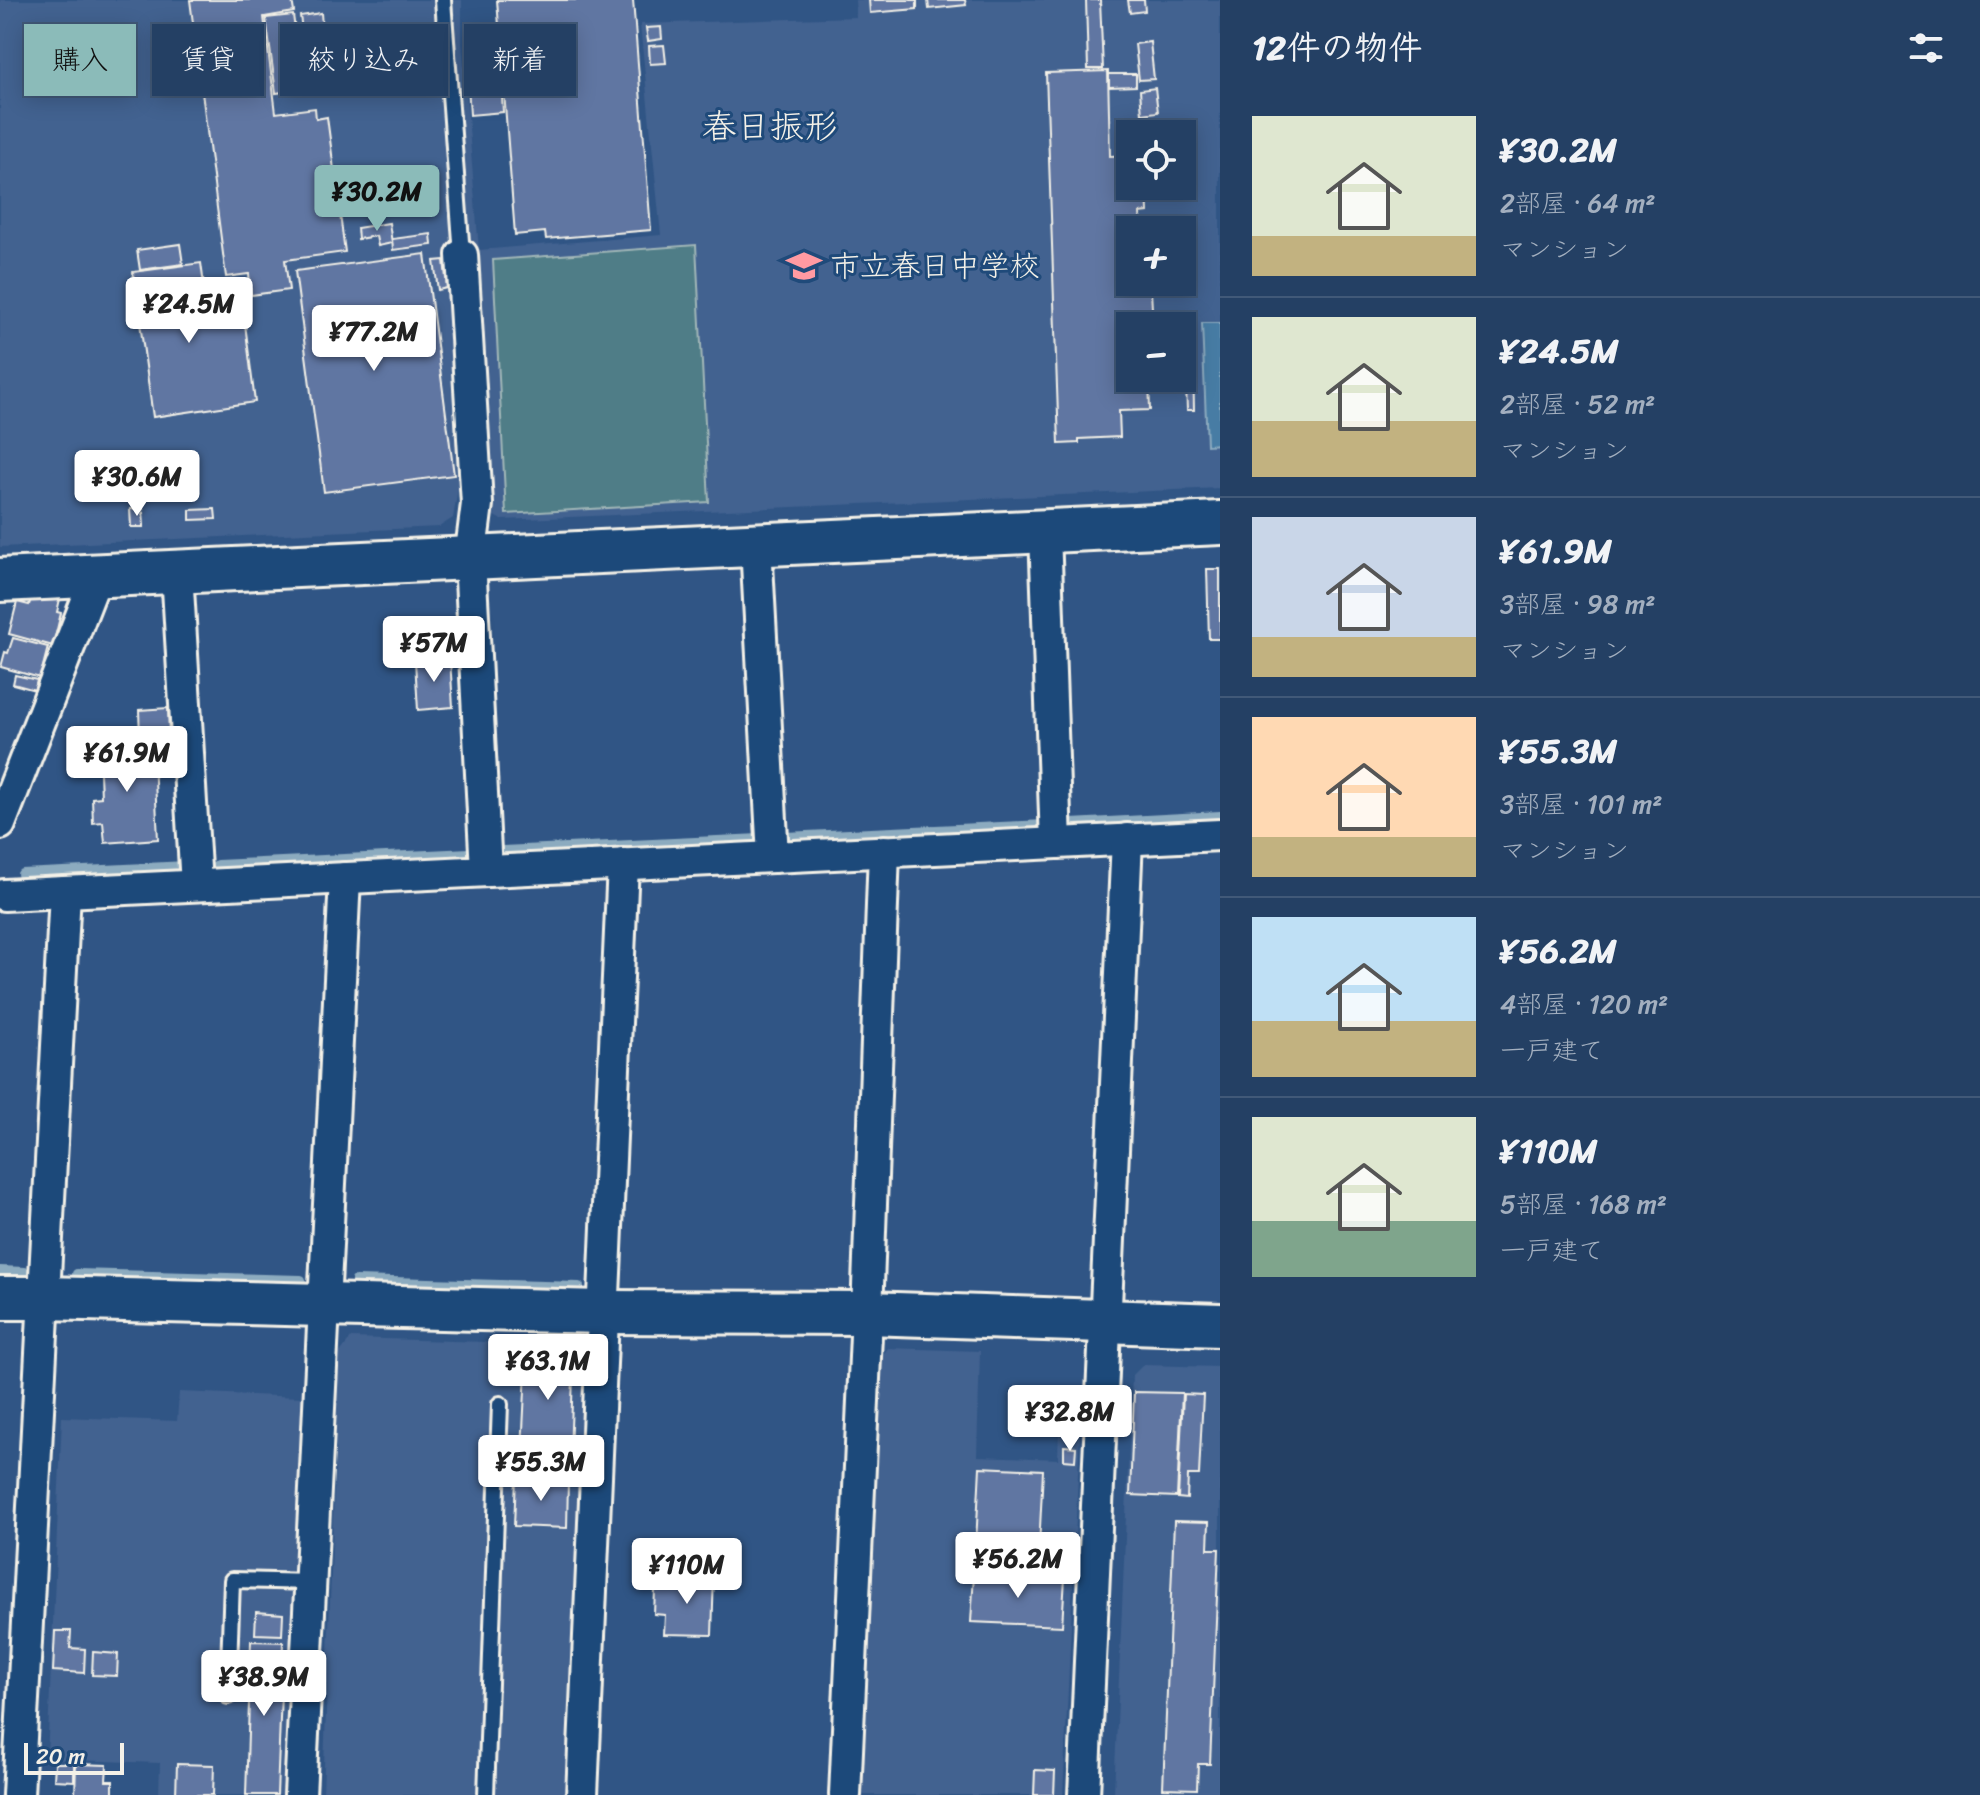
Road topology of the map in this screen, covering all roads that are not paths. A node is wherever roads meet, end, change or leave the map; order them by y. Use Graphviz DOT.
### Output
graph roads {
  1 [pos="443,0"];
  2 [pos="462,255"];
  3 [pos="1220,523"];
  4 [pos="1045,532"];
  5 [pos="756,545"];
  6 [pos="470,559"];
  7 [pos="177,572"];
  8 [pos="97,575"];
  9 [pos="0,580"];
  10 [pos="0,824"];
  11 [pos="1220,835"];
  12 [pos="1127,839"];
  13 [pos="1056,843"];
  14 [pos="884,851"];
  15 [pos="773,857"];
  16 [pos="623,864"];
  17 [pos="486,871"];
  18 [pos="345,878"];
  19 [pos="196,885"];
  20 [pos="65,892"];
  21 [pos="4,895"];
  22 [pos="0,1298"];
  23 [pos="44,1298"];
  24 [pos="324,1306"];
  25 [pos="603,1312"];
  26 [pos="867,1313"];
  27 [pos="1105,1321"];
  28 [pos="1220,1325"];
  29 [pos="500,1404"];
  30 [pos="310,1582"];
  31 [pos="228,1696"];
  32 [pos="18,1795"];
  33 [pos="300,1795"];
  34 [pos="486,1795"];
  35 [pos="582,1795"];
  36 [pos="845,1795"];
  37 [pos="1084,1795"];
  1 -- 2 [label="lane"];
  2 -- 6 [label="street"];
  3 -- 4 [label="street"];
  4 -- 5 [label="street"];
  4 -- 13 [label="street"];
  5 -- 6 [label="street"];
  5 -- 15 [label="street"];
  6 -- 7 [label="street"];
  6 -- 17 [label="street"];
  7 -- 8 [label="street"];
  7 -- 19 [label="street"];
  8 -- 9 [label="street"];
  8 -- 10 [label="street"];
  11 -- 12 [label="street"];
  12 -- 13 [label="street"];
  12 -- 27 [label="street"];
  13 -- 14 [label="street"];
  14 -- 15 [label="street"];
  14 -- 26 [label="street"];
  15 -- 16 [label="street"];
  16 -- 17 [label="street"];
  16 -- 25 [label="street"];
  17 -- 18 [label="street"];
  18 -- 19 [label="street"];
  18 -- 24 [label="street"];
  19 -- 20 [label="street"];
  20 -- 21 [label="street"];
  20 -- 23 [label="street"];
  22 -- 23 [label="street"];
  23 -- 24 [label="street"];
  23 -- 32 [label="street"];
  24 -- 25 [label="street"];
  24 -- 30 [label="street"];
  25 -- 26 [label="street"];
  25 -- 35 [label="street"];
  26 -- 27 [label="street"];
  26 -- 36 [label="street"];
  27 -- 28 [label="street"];
  27 -- 37 [label="street"];
  29 -- 34 [label="lane"];
  30 -- 31 [label="lane"];
  30 -- 33 [label="street"];
}
